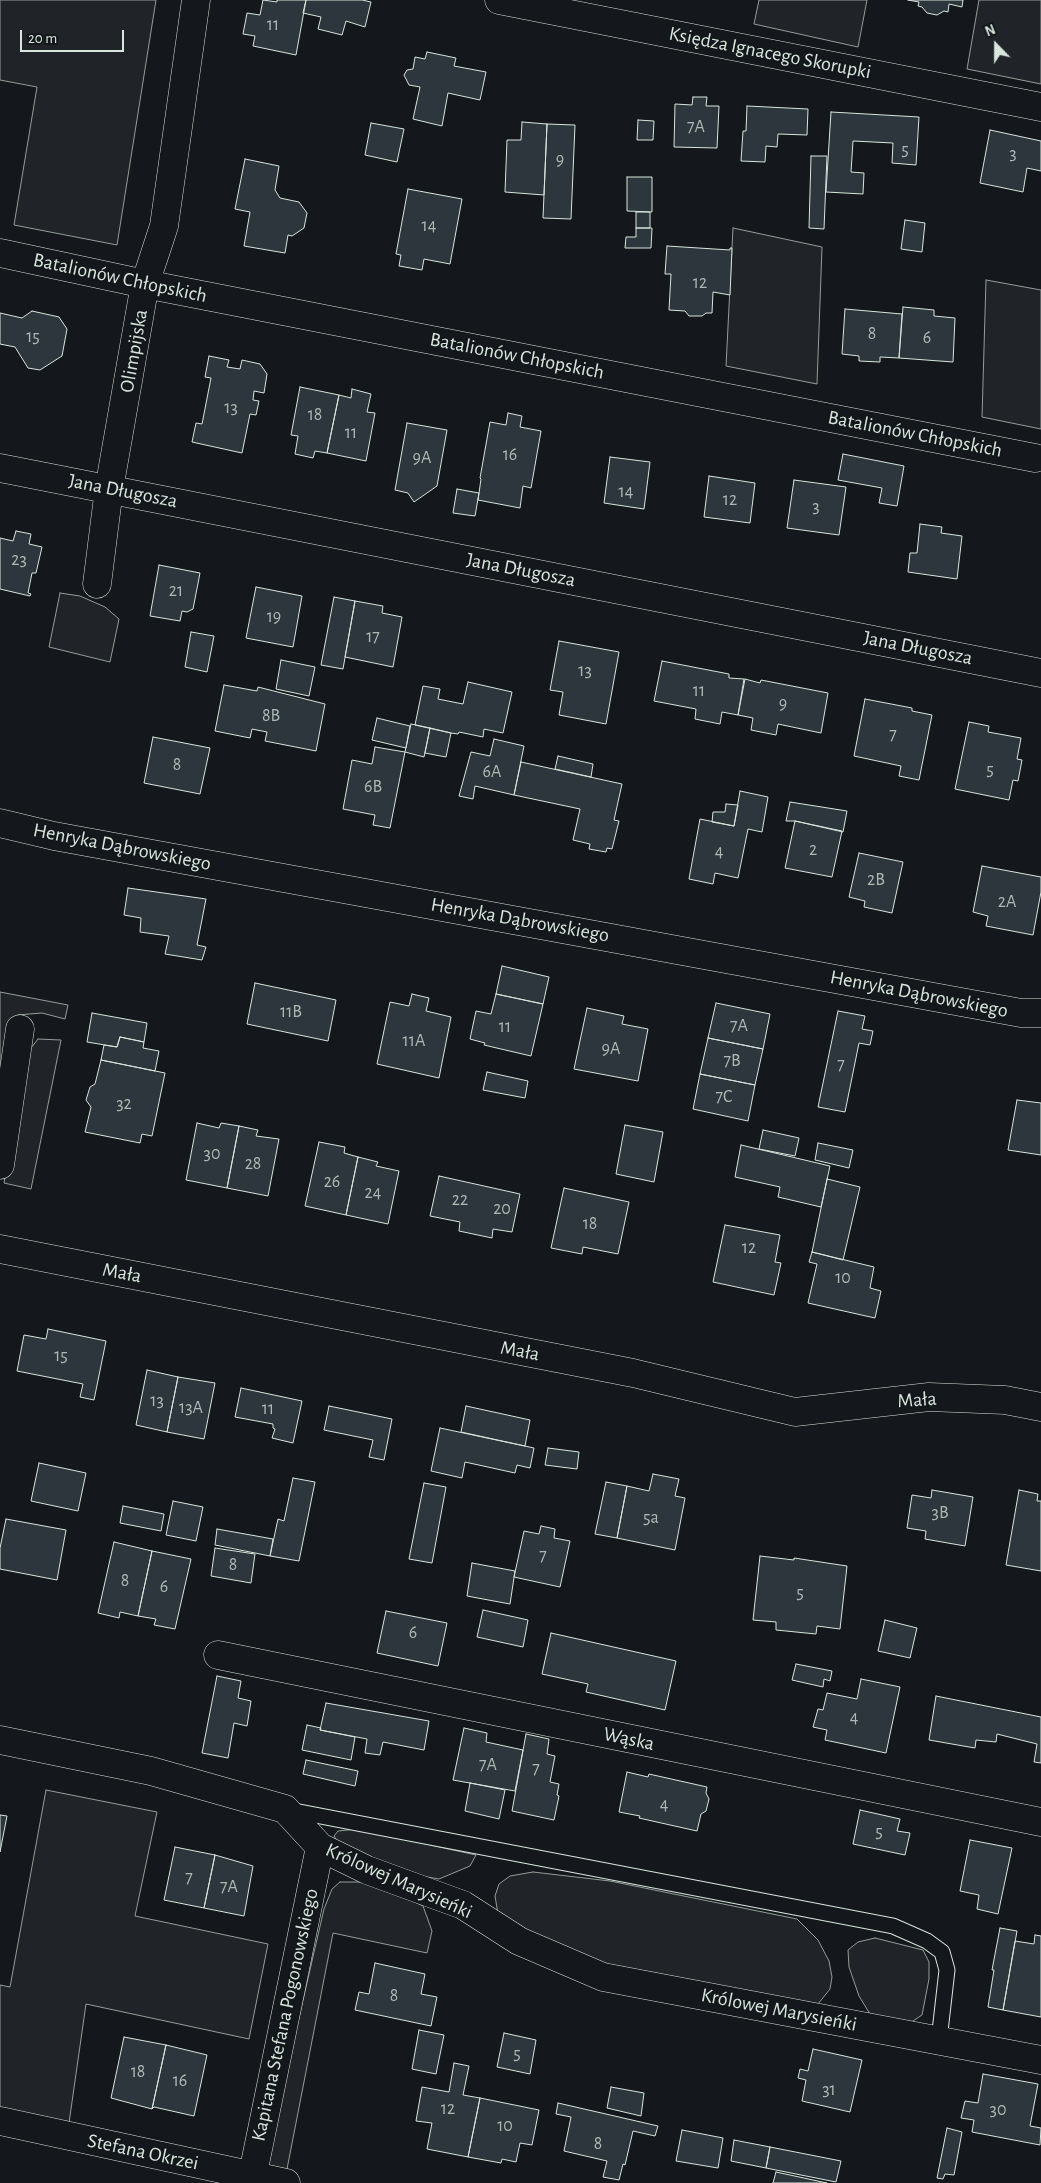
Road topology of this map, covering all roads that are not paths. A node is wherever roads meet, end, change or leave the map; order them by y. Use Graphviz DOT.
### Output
graph roads {
  1 [pos="196,0"];
  2 [pos="499,0"];
  3 [pos="1041,107"];
  4 [pos="0,253"];
  5 [pos="145,284"];
  6 [pos="1035,458"];
  7 [pos="0,468"];
  8 [pos="110,489"];
  9 [pos="97,584"];
  10 [pos="1041,673"];
  11 [pos="0,823"];
  12 [pos="1041,1013"];
  13 [pos="20,1029"];
  14 [pos="0,1165"];
  15 [pos="0,1249"];
  16 [pos="1041,1407"];
  17 [pos="218,1655"];
  18 [pos="0,1740"];
  19 [pos="285,1809"];
  20 [pos="1041,1822"];
  21 [pos="320,1847"];
  22 [pos="938,2040"];
  23 [pos="1041,2060"];
  24 [pos="0,2121"];
  25 [pos="252,2180"];
  26 [pos="286,2183"];
  1 -- 5 [label="street, Olimpijska"];
  2 -- 3 [label="street, Księdza Ignacego Skorupki"];
  4 -- 5 [label="street, Batalionów Chłopskich"];
  5 -- 6 [label="street, Batalionów Chłopskich"];
  5 -- 8 [label="street, Olimpijska"];
  7 -- 8 [label="street, Jana Długosza"];
  8 -- 9 [label="street, Olimpijska"];
  8 -- 10 [label="street, Jana Długosza"];
  11 -- 12 [label="street, Henryka Dąbrowskiego"];
  13 -- 14 [label="street"];
  15 -- 16 [label="street, Mała"];
  17 -- 20 [label="street, Wąska"];
  18 -- 19 [label="street"];
  19 -- 21 [label="street, Królowej Marysieńki"];
  19 -- 22 [label="lane"];
  21 -- 22 [label="street, Królowej Marysieńki"];
  21 -- 25 [label="street, Kapitana Stefana Pogonowskiego"];
  22 -- 23 [label="street, Królowej Marysieńki"];
  24 -- 25 [label="street, Stefana Okrzei"];
  25 -- 26 [label="street, Stefana Okrzei"];
}
